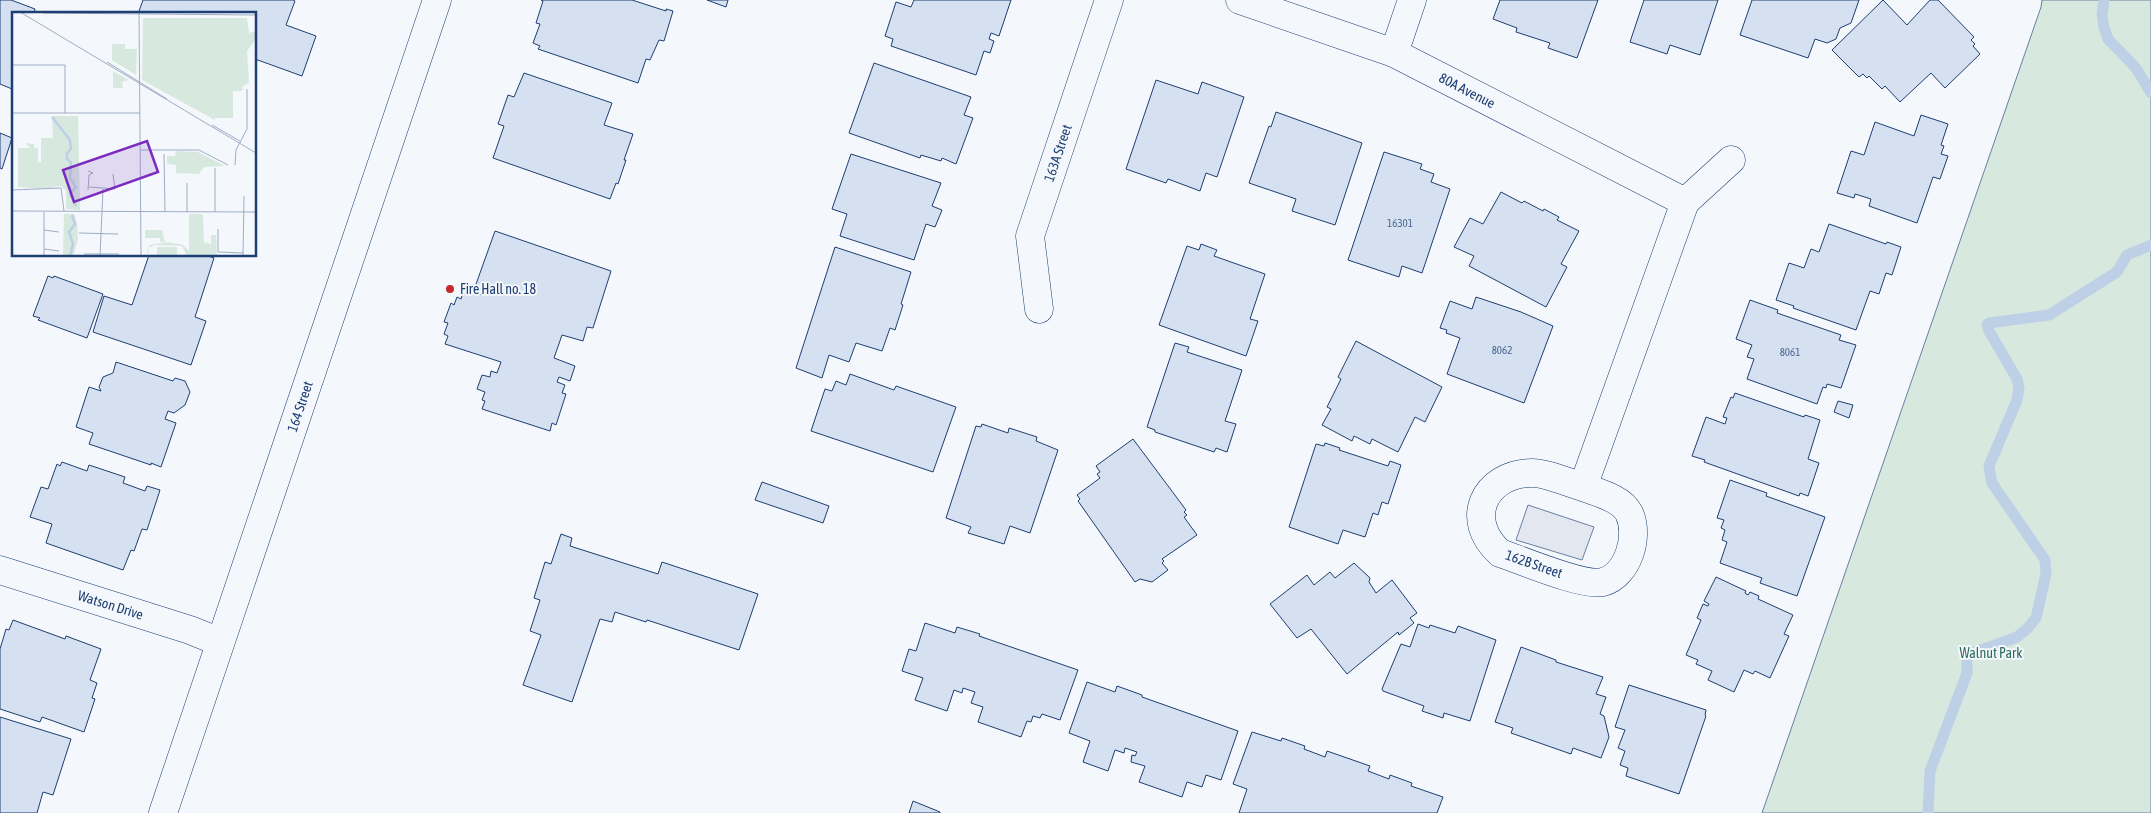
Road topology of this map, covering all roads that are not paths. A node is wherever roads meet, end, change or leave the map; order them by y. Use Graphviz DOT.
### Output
graph roads {
  1 [pos="437,0"];
  2 [pos="1109,0"];
  3 [pos="1240,0"];
  4 [pos="1412,0"];
  5 [pos="1394,53"];
  6 [pos="1731,160"];
  7 [pos="1684,202"];
  8 [pos="1039,310"];
  9 [pos="1583,486"];
  10 [pos="0,570"];
  11 [pos="220,642"];
  12 [pos="163,813"];
  1 -- 11 [label="street, 164 Street"];
  2 -- 8 [label="street, 163A Street"];
  3 -- 5 [label="street, 80A Avenue"];
  4 -- 5 [label="street"];
  5 -- 7 [label="street, 80A Avenue"];
  6 -- 7 [label="street"];
  7 -- 9 [label="street"];
  9 -- 9 [label="street, 162B Street"];
  10 -- 11 [label="street, Watson Drive"];
  11 -- 12 [label="street, 164 Street"];
}
